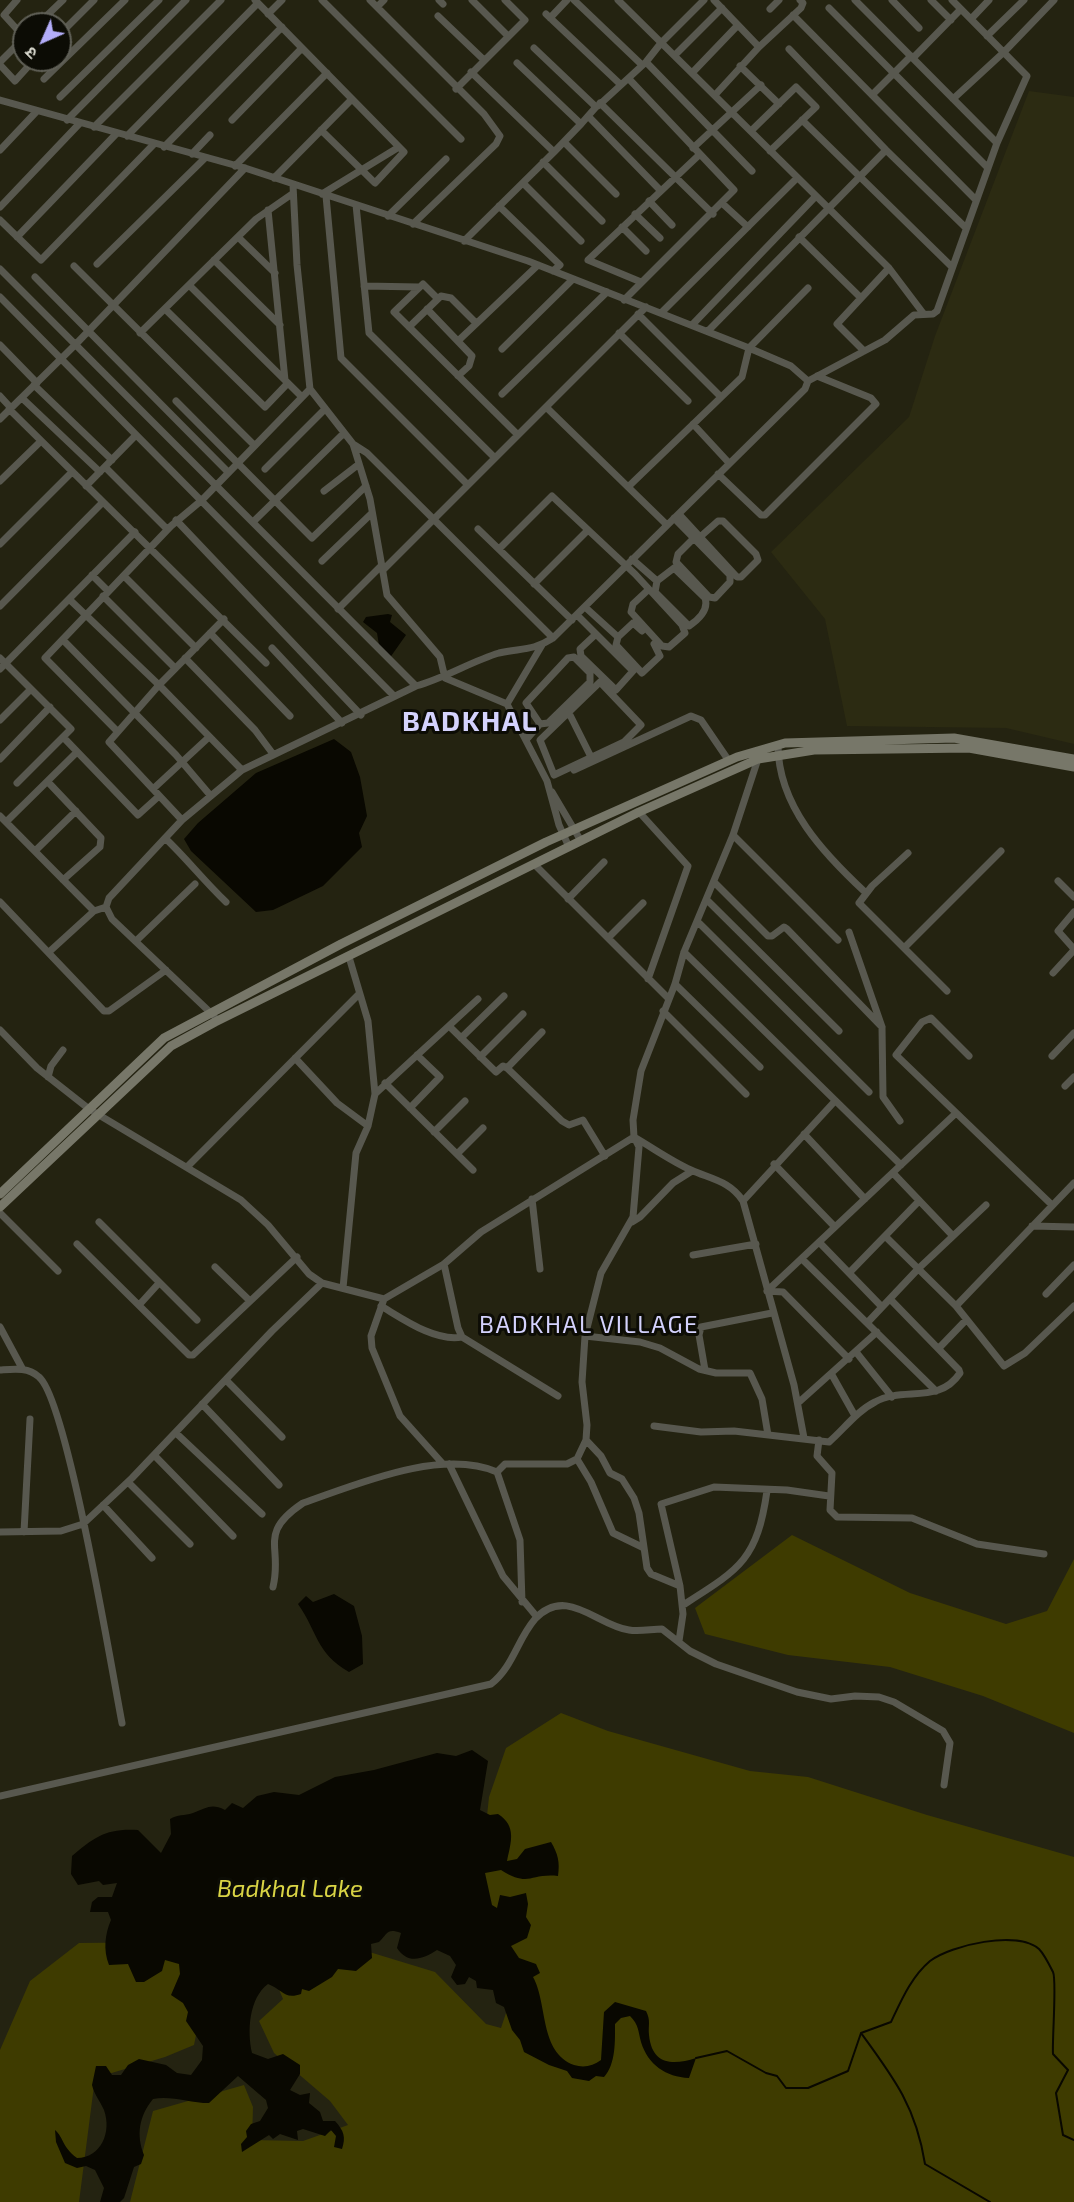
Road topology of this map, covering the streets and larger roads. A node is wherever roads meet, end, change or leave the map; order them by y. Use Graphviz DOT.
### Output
graph roads {
  1 [pos="17,0"];
  2 [pos="63,0"];
  3 [pos="94,0"];
  4 [pos="125,0"];
  5 [pos="159,0"];
  6 [pos="186,0"];
  7 [pos="221,0"];
  8 [pos="282,0"];
  9 [pos="322,0"];
  10 [pos="370,0"];
  11 [pos="384,0"];
  12 [pos="472,0"];
  13 [pos="505,0"];
  14 [pos="568,0"];
  15 [pos="618,0"];
  16 [pos="704,0"];
  17 [pos="714,0"];
  18 [pos="779,0"];
  19 [pos="800,0"];
  20 [pos="855,0"];
  21 [pos="892,0"];
  22 [pos="931,0"];
  23 [pos="989,0"];
  24 [pos="1024,0"];
  25 [pos="1054,0"];
  26 [pos="954,1"];
  27 [pos="256,2"];
  28 [pos="377,7"];
  29 [pos="722,8"];
  30 [pos="828,8"];
  31 [pos="770,9"];
  32 [pos="961,9"];
  33 [pos="50,12"];
  34 [pos="268,14"];
  35 [pos="793,15"];
  36 [pos="438,16"];
  37 [pos="971,19"];
  38 [pos="951,20"];
  39 [pos="72,22"];
  40 [pos="12,24"];
  41 [pos="738,25"];
  42 [pos="282,27"];
  43 [pos="919,28"];
  44 [pos="508,36"];
  45 [pos="987,36"];
  46 [pos="661,42"];
  47 [pos="759,47"];
  48 [pos="302,48"];
  49 [pos="534,48"];
  50 [pos="789,49"];
  51 [pos="12,50"];
  52 [pos="1004,52"];
  53 [pos="675,55"];
  54 [pos="912,57"];
  55 [pos="484,60"];
  56 [pos="518,63"];
  57 [pos="0,64"];
  58 [pos="644,64"];
  59 [pos="740,66"];
  60 [pos="23,72"];
  61 [pos="471,72"];
  62 [pos="327,73"];
  63 [pos="692,73"];
  64 [pos="894,73"];
  65 [pos="44,79"];
  66 [pos="629,79"];
  67 [pos="620,84"];
  68 [pos="761,85"];
  69 [pos="456,89"];
  70 [pos="715,95"];
  71 [pos="872,95"];
  72 [pos="60,97"];
  73 [pos="352,99"];
  74 [pos="953,99"];
  75 [pos="0,100"];
  76 [pos="779,104"];
  77 [pos="598,105"];
  78 [pos="37,111"];
  79 [pos="733,113"];
  80 [pos="589,117"];
  81 [pos="67,120"];
  82 [pos="232,120"];
  83 [pos="802,120"];
  84 [pos="80,123"];
  85 [pos="581,124"];
  86 [pos="94,127"];
  87 [pos="321,130"];
  88 [pos="712,130"];
  89 [pos="751,131"];
  90 [pos="117,133"];
  91 [pos="210,135"];
  92 [pos="127,136"];
  93 [pos="461,139"];
  94 [pos="565,142"];
  95 [pos="997,143"];
  96 [pos="154,144"];
  97 [pos="164,147"];
  98 [pos="399,147"];
  99 [pos="693,148"];
  100 [pos="0,150"];
  101 [pos="886,150"];
  102 [pos="770,151"];
  103 [pos="554,152"];
  104 [pos="192,154"];
  105 [pos="699,155"];
  106 [pos="205,158"];
  107 [pos="446,159"];
  108 [pos="543,162"];
  109 [pos="235,166"];
  110 [pos="245,168"];
  111 [pos="988,168"];
  112 [pos="362,170"];
  113 [pos="752,171"];
  114 [pos="859,176"];
  115 [pos="675,177"];
  116 [pos="274,178"];
  117 [pos="797,178"];
  118 [pos="523,183"];
  119 [pos="293,185"];
  120 [pos="660,190"];
  121 [pos="292,194"];
  122 [pos="615,194"];
  123 [pos="324,195"];
  124 [pos="816,196"];
  125 [pos="976,200"];
  126 [pos="648,201"];
  127 [pos="723,204"];
  128 [pos="356,205"];
  129 [pos="499,206"];
  130 [pos="0,207"];
  131 [pos="827,207"];
  132 [pos="268,210"];
  133 [pos="635,214"];
  134 [pos="713,214"];
  135 [pos="388,216"];
  136 [pos="0,220"];
  137 [pos="602,221"];
  138 [pos="413,224"];
  139 [pos="672,225"];
  140 [pos="622,227"];
  141 [pos="748,227"];
  142 [pos="966,228"];
  143 [pos="17,237"];
  144 [pos="238,237"];
  145 [pos="799,237"];
  146 [pos="660,238"];
  147 [pos="464,241"];
  148 [pos="581,241"];
  149 [pos="646,251"];
  150 [pos="214,261"];
  151 [pos="97,264"];
  152 [pos="538,265"];
  153 [pos="74,266"];
  154 [pos="952,267"];
  155 [pos="889,268"];
  156 [pos="0,269"];
  157 [pos="553,271"];
  158 [pos="275,273"];
  159 [pos="35,277"];
  160 [pos="573,279"];
  161 [pos="641,282"];
  162 [pos="189,285"];
  163 [pos="364,286"];
  164 [pos="419,287"];
  165 [pos="808,288"];
  166 [pos="607,292"];
  167 [pos="0,297"];
  168 [pos="437,298"];
  169 [pos="861,298"];
  170 [pos="624,300"];
  171 [pos="111,305"];
  172 [pos="646,307"];
  173 [pos="165,309"];
  174 [pos="427,309"];
  175 [pos="661,313"];
  176 [pos="923,313"];
  177 [pos="638,314"];
  178 [pos="476,323"];
  179 [pos="280,325"];
  180 [pos="692,325"];
  181 [pos="409,327"];
  182 [pos="708,331"];
  183 [pos="88,332"];
  184 [pos="140,333"];
  185 [pos="620,333"];
  186 [pos="459,340"];
  187 [pos="76,344"];
  188 [pos="0,345"];
  189 [pos="749,348"];
  190 [pos="502,349"];
  191 [pos="864,351"];
  192 [pos="61,359"];
  193 [pos="458,376"];
  194 [pos="817,376"];
  195 [pos="808,381"];
  196 [pos="286,382"];
  197 [pos="36,384"];
  198 [pos="310,389"];
  199 [pos="502,394"];
  200 [pos="0,396"];
  201 [pos="302,397"];
  202 [pos="721,397"];
  203 [pos="21,398"];
  204 [pos="176,401"];
  205 [pos="688,401"];
  206 [pos="546,406"];
  207 [pos="10,408"];
  208 [pos="325,409"];
  209 [pos="0,419"];
  210 [pos="693,424"];
  211 [pos="344,433"];
  212 [pos="136,435"];
  213 [pos="518,435"];
  214 [pos="41,441"];
  215 [pos="353,444"];
  216 [pos="254,445"];
  217 [pos="495,458"];
  218 [pos="112,460"];
  219 [pos="237,462"];
  220 [pos="729,463"];
  221 [pos="359,464"];
  222 [pos="102,469"];
  223 [pos="265,469"];
  224 [pos="72,472"];
  225 [pos="228,472"];
  226 [pos="718,474"];
  227 [pos="0,481"];
  228 [pos="216,484"];
  229 [pos="468,485"];
  230 [pos="87,486"];
  231 [pos="366,486"];
  232 [pos="628,487"];
  233 [pos="324,491"];
  234 [pos="202,500"];
  235 [pos="275,501"];
  236 [pos="103,502"];
  237 [pos="372,513"];
  238 [pos="676,516"];
  239 [pos="176,520"];
  240 [pos="434,520"];
  241 [pos="253,522"];
  242 [pos="667,525"];
  243 [pos="167,529"];
  244 [pos="478,529"];
  245 [pos="587,531"];
  246 [pos="135,532"];
  247 [pos="697,538"];
  248 [pos="0,544"];
  249 [pos="151,548"];
  250 [pos="499,549"];
  251 [pos="632,559"];
  252 [pos="322,561"];
  253 [pos="625,567"];
  254 [pos="382,568"];
  255 [pos="92,575"];
  256 [pos="123,576"];
  257 [pos="657,581"];
  258 [pos="534,584"];
  259 [pos="648,590"];
  260 [pos="105,594"];
  261 [pos="69,599"];
  262 [pos="0,606"];
  263 [pos="585,607"];
  264 [pos="338,609"];
  265 [pos="85,615"];
  266 [pos="574,617"];
  267 [pos="224,619"];
  268 [pos="210,633"];
  269 [pos="596,634"];
  270 [pos="618,637"];
  271 [pos="553,639"];
  272 [pos="63,640"];
  273 [pos="542,645"];
  274 [pos="196,648"];
  275 [pos="272,648"];
  276 [pos="185,658"];
  277 [pos="266,663"];
  278 [pos="2,664"];
  279 [pos="175,669"];
  280 [pos="445,678"];
  281 [pos="159,685"];
  282 [pos="416,686"];
  283 [pos="31,689"];
  284 [pos="394,696"];
  285 [pos="507,704"];
  286 [pos="50,707"];
  287 [pos="568,711"];
  288 [pos="133,714"];
  289 [pos="361,715"];
  290 [pos="290,716"];
  291 [pos="0,720"];
  292 [pos="342,723"];
  293 [pos="540,724"];
  294 [pos="117,731"];
  295 [pos="209,737"];
  296 [pos="64,738"];
  297 [pos="526,740"];
  298 [pos="778,749"];
  299 [pos="77,752"];
  300 [pos="273,754"];
  301 [pos="0,759"];
  302 [pos="592,759"];
  303 [pos="758,759"];
  304 [pos="1074,759"];
  305 [pos="729,761"];
  306 [pos="183,762"];
  307 [pos="1074,767"];
  308 [pos="242,770"];
  309 [pos="547,781"];
  310 [pos="48,782"];
  311 [pos="17,783"];
  312 [pos="153,789"];
  313 [pos="550,790"];
  314 [pos="210,795"];
  315 [pos="159,796"];
  316 [pos="76,811"];
  317 [pos="639,812"];
  318 [pos="0,816"];
  319 [pos="182,820"];
  320 [pos="6,822"];
  321 [pos="575,829"];
  322 [pos="563,835"];
  323 [pos="733,835"];
  324 [pos="165,838"];
  325 [pos="581,841"];
  326 [pos="568,847"];
  327 [pos="34,851"];
  328 [pos="1001,851"];
  329 [pos="908,853"];
  330 [pos="604,862"];
  331 [pos="535,865"];
  332 [pos="63,880"];
  333 [pos="1058,881"];
  334 [pos="714,882"];
  335 [pos="195,884"];
  336 [pos="866,893"];
  337 [pos="1074,897"];
  338 [pos="568,899"];
  339 [pos="707,900"];
  340 [pos="0,902"];
  341 [pos="226,903"];
  342 [pos="643,903"];
  343 [pos="105,907"];
  344 [pos="94,911"];
  345 [pos="1074,912"];
  346 [pos="698,922"];
  347 [pos="849,932"];
  348 [pos="608,938"];
  349 [pos="838,940"];
  350 [pos="136,941"];
  351 [pos="904,948"];
  352 [pos="1074,950"];
  353 [pos="49,952"];
  354 [pos="684,952"];
  355 [pos="349,957"];
  356 [pos="166,970"];
  357 [pos="1053,973"];
  358 [pos="648,979"];
  359 [pos="675,984"];
  360 [pos="947,992"];
  361 [pos="359,994"];
  362 [pos="504,996"];
  363 [pos="478,999"];
  364 [pos="669,999"];
  365 [pos="663,1011"];
  366 [pos="523,1014"];
  367 [pos="214,1017"];
  368 [pos="450,1027"];
  369 [pos="882,1027"];
  370 [pos="0,1030"];
  371 [pos="839,1031"];
  372 [pos="542,1032"];
  373 [pos="1074,1033"];
  374 [pos="461,1038"];
  375 [pos="63,1050"];
  376 [pos="417,1055"];
  377 [pos="969,1056"];
  378 [pos="1052,1056"];
  379 [pos="480,1057"];
  380 [pos="295,1058"];
  381 [pos="760,1067"];
  382 [pos="507,1068"];
  383 [pos="48,1077"];
  384 [pos="1074,1077"];
  385 [pos="385,1083"];
  386 [pos="1065,1086"];
  387 [pos="869,1092"];
  388 [pos="375,1094"];
  389 [pos="746,1094"];
  390 [pos="465,1101"];
  391 [pos="835,1101"];
  392 [pos="410,1108"];
  393 [pos="93,1112"];
  394 [pos="955,1114"];
  395 [pos="900,1121"];
  396 [pos="368,1126"];
  397 [pos="483,1128"];
  398 [pos="435,1132"];
  399 [pos="804,1134"];
  400 [pos="634,1137"];
  401 [pos="457,1154"];
  402 [pos="605,1156"];
  403 [pos="774,1164"];
  404 [pos="901,1165"];
  405 [pos="187,1167"];
  406 [pos="473,1170"];
  407 [pos="692,1171"];
  408 [pos="892,1173"];
  409 [pos="1074,1183"];
  410 [pos="0,1194"];
  411 [pos="532,1199"];
  412 [pos="866,1199"];
  413 [pos="743,1201"];
  414 [pos="919,1201"];
  415 [pos="986,1205"];
  416 [pos="1052,1205"];
  417 [pos="0,1207"];
  418 [pos="0,1213"];
  419 [pos="99,1222"];
  420 [pos="632,1222"];
  421 [pos="1032,1226"];
  422 [pos="835,1227"];
  423 [pos="1074,1227"];
  424 [pos="885,1236"];
  425 [pos="953,1236"];
  426 [pos="819,1242"];
  427 [pos="77,1244"];
  428 [pos="756,1244"];
  429 [pos="693,1255"];
  430 [pos="297,1257"];
  431 [pos="802,1259"];
  432 [pos="444,1264"];
  433 [pos="1074,1265"];
  434 [pos="215,1266"];
  435 [pos="540,1269"];
  436 [pos="918,1269"];
  437 [pos="58,1271"];
  438 [pos="849,1273"];
  439 [pos="159,1283"];
  440 [pos="322,1283"];
  441 [pos="343,1288"];
  442 [pos="767,1291"];
  443 [pos="1046,1294"];
  444 [pos="890,1299"];
  445 [pos="250,1301"];
  446 [pos="382,1303"];
  447 [pos="140,1304"];
  448 [pos="956,1306"];
  449 [pos="1074,1306"];
  450 [pos="882,1307"];
  451 [pos="772,1313"];
  452 [pos="197,1320"];
  453 [pos="966,1320"];
  454 [pos="867,1323"];
  455 [pos="0,1328"];
  456 [pos="878,1332"];
  457 [pos="585,1336"];
  458 [pos="462,1337"];
  459 [pos="940,1347"];
  460 [pos="856,1352"];
  461 [pos="849,1359"];
  462 [pos="22,1368"];
  463 [pos="0,1370"];
  464 [pos="705,1370"];
  465 [pos="832,1375"];
  466 [pos="227,1381"];
  467 [pos="936,1390"];
  468 [pos="558,1396"];
  469 [pos="892,1397"];
  470 [pos="798,1403"];
  471 [pos="202,1404"];
  472 [pos="855,1416"];
  473 [pos="30,1419"];
  474 [pos="654,1426"];
  475 [pos="176,1433"];
  476 [pos="768,1435"];
  477 [pos="282,1437"];
  478 [pos="804,1438"];
  479 [pos="586,1440"];
  480 [pos="819,1440"];
  481 [pos="154,1455"];
  482 [pos="577,1459"];
  483 [pos="446,1464"];
  484 [pos="497,1473"];
  485 [pos="128,1482"];
  486 [pos="279,1485"];
  487 [pos="768,1491"];
  488 [pos="829,1496"];
  489 [pos="103,1505"];
  490 [pos="262,1514"];
  491 [pos="83,1524"];
  492 [pos="0,1532"];
  493 [pos="24,1532"];
  494 [pos="232,1536"];
  495 [pos="190,1544"];
  496 [pos="645,1548"];
  497 [pos="1044,1554"];
  498 [pos="152,1558"];
  499 [pos="680,1586"];
  500 [pos="273,1587"];
  501 [pos="522,1602"];
  502 [pos="683,1605"];
  503 [pos="537,1617"];
  504 [pos="679,1641"];
  505 [pos="122,1723"];
  506 [pos="944,1785"];
  507 [pos="0,1796"];
  1 -- 40 [label="street"];
  2 -- 33 [label="street"];
  3 -- 39 [label="street"];
  4 -- 65 [label="street"];
  5 -- 72 [label="street"];
  6 -- 81 [label="street"];
  7 -- 86 [label="street"];
  8 -- 34 [label="street"];
  9 -- 93 [label="street"];
  10 -- 28 [label="street"];
  11 -- 28 [label="street"];
  12 -- 44 [label="street"];
  13 -- 44 [label="street"];
  14 -- 58 [label="street"];
  14 -- 67 [label="street"];
  15 -- 46 [label="street"];
  16 -- 46 [label="street"];
  17 -- 29 [label="street"];
  18 -- 31 [label="street"];
  19 -- 35 [label="street"];
  20 -- 54 [label="street"];
  21 -- 43 [label="street"];
  22 -- 38 [label="street"];
  23 -- 37 [label="street"];
  24 -- 45 [label="street"];
  25 -- 52 [label="street"];
  26 -- 32 [label="street"];
  27 -- 34 [label="street"];
  27 -- 92 [label="street"];
  28 -- 69 [label="street"];
  29 -- 41 [label="street"];
  29 -- 53 [label="street"];
  30 -- 64 [label="street"];
  32 -- 37 [label="street"];
  32 -- 38 [label="street"];
  34 -- 42 [label="street"];
  35 -- 47 [label="street"];
  35 -- 71 [label="street"];
  36 -- 55 [label="street"];
  37 -- 45 [label="street"];
  38 -- 54 [label="street"];
  41 -- 47 [label="street"];
  41 -- 63 [label="street"];
  42 -- 48 [label="street"];
  42 -- 97 [label="street"];
  44 -- 55 [label="street"];
  45 -- 52 [label="street"];
  46 -- 53 [label="street"];
  46 -- 58 [label="street"];
  47 -- 59 [label="street"];
  48 -- 62 [label="street"];
  48 -- 82 [label="street"];
  49 -- 77 [label="street"];
  50 -- 101 [label="street"];
  51 -- 57 [label="street"];
  52 -- 74 [label="street"];
  52 -- 95 [label="street"];
  53 -- 63 [label="street"];
  54 -- 64 [label="street"];
  54 -- 74 [label="street"];
  55 -- 61 [label="street"];
  56 -- 85 [label="street"];
  57 -- 60 [label="street"];
  58 -- 66 [label="street"];
  58 -- 88 [label="street"];
  59 -- 68 [label="street"];
  59 -- 70 [label="street"];
  61 -- 69 [label="street"];
  61 -- 103 [label="street"];
  62 -- 73 [label="street"];
  62 -- 109 [label="street"];
  63 -- 70 [label="street"];
  64 -- 71 [label="street"];
  64 -- 111 [label="street"];
  66 -- 67 [label="street"];
  66 -- 99 [label="street"];
  67 -- 77 [label="street"];
  68 -- 76 [label="street"];
  68 -- 79 [label="street"];
  69 -- 138 [label="street"];
  70 -- 79 [label="street"];
  71 -- 125 [label="street"];
  73 -- 87 [label="street"];
  73 -- 98 [label="street"];
  74 -- 95 [label="street"];
  75 -- 78 [label="street"];
  76 -- 83 [label="street"];
  76 -- 89 [label="street"];
  77 -- 80 [label="street"];
  77 -- 115 [label="street"];
  78 -- 81 [label="street"];
  78 -- 100 [label="street"];
  79 -- 88 [label="street"];
  79 -- 89 [label="street"];
  80 -- 85 [label="street"];
  80 -- 120 [label="street"];
  81 -- 84 [label="street"];
  83 -- 102 [label="street"];
  83 -- 114 [label="street"];
  84 -- 86 [label="street"];
  84 -- 130 [label="street"];
  85 -- 94 [label="street"];
  86 -- 90 [label="street"];
  87 -- 112 [label="street"];
  87 -- 116 [label="street"];
  88 -- 99 [label="street"];
  88 -- 113 [label="street"];
  89 -- 102 [label="street"];
  90 -- 92 [label="street"];
  90 -- 143 [label="street"];
  91 -- 104 [label="street"];
  92 -- 96 [label="street"];
  94 -- 103 [label="street"];
  94 -- 122 [label="street"];
  95 -- 111 [label="street"];
  96 -- 97 [label="street"];
  96 -- 143 [label="street"];
  97 -- 104 [label="street"];
  98 -- 112 [label="street"];
  98 -- 112 [label="street"];
  99 -- 105 [label="street"];
  101 -- 114 [label="street"];
  101 -- 142 [label="street"];
  102 -- 117 [label="street"];
  103 -- 108 [label="street"];
  104 -- 106 [label="street"];
  105 -- 115 [label="street"];
  105 -- 127 [label="street"];
  106 -- 109 [label="street"];
  106 -- 151 [label="street"];
  107 -- 135 [label="street"];
  108 -- 118 [label="street"];
  108 -- 137 [label="street"];
  109 -- 110 [label="street"];
  110 -- 116 [label="street"];
  110 -- 171 [label="street"];
  111 -- 125 [label="street"];
  112 -- 123 [label="street"];
  114 -- 131 [label="street"];
  114 -- 154 [label="street"];
  115 -- 120 [label="street"];
  115 -- 134 [label="street"];
  116 -- 119 [label="street"];
  117 -- 124 [label="street"];
  117 -- 141 [label="street"];
  118 -- 129 [label="street"];
  118 -- 148 [label="street"];
  119 -- 121 [label="street"];
  119 -- 123 [label="street"];
  120 -- 126 [label="street"];
  121 -- 132 [label="street"];
  121 -- 198 [label="street"];
  123 -- 128 [label="street"];
  123 -- 229 [label="street"];
  124 -- 131 [label="street"];
  124 -- 180 [label="street"];
  125 -- 142 [label="street"];
  126 -- 133 [label="street"];
  126 -- 139 [label="street"];
  127 -- 134 [label="street"];
  127 -- 141 [label="street"];
  128 -- 135 [label="street"];
  128 -- 163 [label="street"];
  129 -- 147 [label="street"];
  129 -- 157 [label="street"];
  131 -- 145 [label="street"];
  131 -- 155 [label="street"];
  132 -- 144 [label="street"];
  132 -- 158 [label="street"];
  133 -- 140 [label="street"];
  133 -- 146 [label="street"];
  134 -- 161 [label="street"];
  135 -- 138 [label="street"];
  136 -- 143 [label="street"];
  138 -- 147 [label="street"];
  140 -- 149 [label="street"];
  140 -- 161 [label="street"];
  141 -- 175 [label="street"];
  142 -- 154 [label="street"];
  144 -- 150 [label="street"];
  144 -- 158 [label="street"];
  145 -- 169 [label="street"];
  145 -- 182 [label="street"];
  147 -- 152 [label="street"];
  150 -- 162 [label="street"];
  150 -- 179 [label="street"];
  152 -- 157 [label="street"];
  152 -- 178 [label="street"];
  153 -- 171 [label="street"];
  154 -- 176 [label="street"];
  155 -- 169 [label="street"];
  155 -- 176 [label="street"];
  156 -- 187 [label="street"];
  157 -- 160 [label="street"];
  158 -- 179 [label="street"];
  159 -- 183 [label="street"];
  160 -- 166 [label="street"];
  160 -- 190 [label="street"];
  161 -- 170 [label="street"];
  162 -- 173 [label="street"];
  162 -- 196 [label="street"];
  163 -- 164 [label="street"];
  163 -- 217 [label="street"];
  164 -- 168 [label="street"];
  164 -- 181 [label="street"];
  165 -- 189 [label="street"];
  166 -- 170 [label="street"];
  166 -- 199 [label="street"];
  167 -- 192 [label="street"];
  168 -- 174 [label="street"];
  168 -- 178 [label="street"];
  169 -- 191 [label="street"];
  170 -- 172 [label="street"];
  171 -- 183 [label="street"];
  171 -- 184 [label="street"];
  172 -- 175 [label="street"];
  172 -- 177 [label="street"];
  173 -- 184 [label="street"];
  173 -- 196 [label="street"];
  174 -- 181 [label="street"];
  174 -- 186 [label="street"];
  175 -- 180 [label="street"];
  176 -- 191 [label="street"];
  177 -- 185 [label="street"];
  177 -- 202 [label="street"];
  178 -- 186 [label="street"];
  179 -- 196 [label="street"];
  180 -- 182 [label="street"];
  181 -- 193 [label="street"];
  182 -- 189 [label="street"];
  183 -- 187 [label="street"];
  183 -- 225 [label="street"];
  184 -- 216 [label="street"];
  185 -- 205 [label="street"];
  185 -- 206 [label="street"];
  186 -- 193 [label="street"];
  187 -- 192 [label="street"];
  187 -- 228 [label="street"];
  188 -- 197 [label="street"];
  189 -- 195 [label="street"];
  189 -- 202 [label="street"];
  191 -- 194 [label="street"];
  192 -- 197 [label="street"];
  192 -- 212 [label="street"];
  193 -- 213 [label="street"];
  194 -- 195 [label="street"];
  194 -- 226 [label="street"];
  195 -- 220 [label="street"];
  196 -- 201 [label="street"];
  197 -- 203 [label="street"];
  197 -- 218 [label="street"];
  198 -- 201 [label="street"];
  198 -- 208 [label="street"];
  200 -- 207 [label="street"];
  201 -- 216 [label="street"];
  202 -- 210 [label="street"];
  203 -- 207 [label="street"];
  203 -- 222 [label="street"];
  204 -- 219 [label="street"];
  206 -- 213 [label="street"];
  206 -- 232 [label="street"];
  207 -- 209 [label="street"];
  207 -- 214 [label="street"];
  208 -- 211 [label="street"];
  208 -- 223 [label="street"];
  210 -- 220 [label="street"];
  210 -- 232 [label="street"];
  211 -- 215 [label="street"];
  211 -- 235 [label="street"];
  212 -- 218 [label="street"];
  212 -- 234 [label="street"];
  213 -- 217 [label="street"];
  214 -- 224 [label="street"];
  214 -- 227 [label="street"];
  215 -- 221 [label="street"];
  215 -- 240 [label="street"];
  216 -- 219 [label="street"];
  217 -- 229 [label="street"];
  218 -- 222 [label="street"];
  219 -- 225 [label="street"];
  219 -- 235 [label="street"];
  220 -- 226 [label="street"];
  221 -- 231 [label="street"];
  221 -- 233 [label="street"];
  222 -- 230 [label="street"];
  222 -- 243 [label="street"];
  224 -- 230 [label="street"];
  224 -- 248 [label="street"];
  225 -- 228 [label="street"];
  226 -- 238 [label="street"];
  228 -- 234 [label="street"];
  228 -- 241 [label="street"];
  229 -- 240 [label="street"];
  230 -- 236 [label="street"];
  231 -- 235 [label="street"];
  231 -- 237 [label="street"];
  232 -- 242 [label="street"];
  234 -- 239 [label="street"];
  234 -- 284 [label="street"];
  235 -- 241 [label="street"];
  236 -- 246 [label="street"];
  236 -- 262 [label="street"];
  237 -- 252 [label="street"];
  237 -- 254 [label="street"];
  238 -- 242 [label="street"];
  238 -- 247 [label="street"];
  239 -- 243 [label="street"];
  239 -- 289 [label="street"];
  240 -- 254 [label="street"];
  240 -- 271 [label="street"];
  241 -- 264 [label="street"];
  242 -- 251 [label="street"];
  243 -- 249 [label="street"];
  244 -- 250 [label="street"];
  245 -- 250 [label="street"];
  245 -- 253 [label="street"];
  245 -- 258 [label="street"];
  246 -- 249 [label="street"];
  246 -- 255 [label="street"];
  247 -- 247 [label="street"];
  247 -- 247 [label="street"];
  249 -- 256 [label="street"];
  249 -- 267 [label="street"];
  250 -- 258 [label="street"];
  251 -- 253 [label="street"];
  251 -- 257 [label="street"];
  253 -- 259 [label="street"];
  253 -- 263 [label="street"];
  254 -- 264 [label="street"];
  254 -- 280 [label="street"];
  255 -- 260 [label="street"];
  255 -- 261 [label="street"];
  256 -- 260 [label="street"];
  256 -- 274 [label="street"];
  257 -- 257 [label="street"];
  258 -- 266 [label="street"];
  259 -- 259 [label="street"];
  260 -- 265 [label="street"];
  260 -- 279 [label="street"];
  261 -- 265 [label="street"];
  261 -- 278 [label="street"];
  263 -- 266 [label="street"];
  263 -- 270 [label="street"];
  264 -- 282 [label="street"];
  265 -- 272 [label="street"];
  265 -- 281 [label="street"];
  266 -- 269 [label="street"];
  266 -- 271 [label="street"];
  267 -- 268 [label="street"];
  267 -- 277 [label="street"];
  268 -- 274 [label="street"];
  268 -- 290 [label="street"];
  269 -- 269 [label="street"];
  270 -- 270 [label="street"];
  271 -- 273 [label="street"];
  272 -- 288 [label="street"];
  272 -- 294 [label="street"];
  273 -- 280 [label="street"];
  273 -- 285 [label="street"];
  274 -- 276 [label="street"];
  275 -- 292 [label="street"];
  276 -- 279 [label="street"];
  276 -- 300 [label="street"];
  278 -- 283 [label="street"];
  279 -- 281 [label="street"];
  280 -- 282 [label="street"];
  280 -- 285 [label="street"];
  281 -- 288 [label="street"];
  281 -- 295 [label="street"];
  282 -- 284 [label="street"];
  283 -- 286 [label="street"];
  283 -- 291 [label="street"];
  284 -- 289 [label="street"];
  285 -- 297 [label="street"];
  286 -- 296 [label="street"];
  286 -- 301 [label="street"];
  287 -- 302 [label="street"];
  287 -- 302 [label="street"];
  287 -- 302 [label="street"];
  288 -- 294 [label="street"];
  288 -- 306 [label="street"];
  289 -- 292 [label="street"];
  292 -- 300 [label="street"];
  293 -- 293 [label="street"];
  293 -- 297 [label="street"];
  294 -- 312 [label="street"];
  295 -- 306 [label="street"];
  295 -- 308 [label="street"];
  296 -- 299 [label="street"];
  296 -- 311 [label="street"];
  297 -- 309 [label="street"];
  298 -- 303 [label="street"];
  298 -- 304 [label="street"];
  298 -- 305 [label="street"];
  298 -- 307 [label="street"];
  298 -- 336 [label="street"];
  299 -- 310 [label="street"];
  299 -- 315 [label="street"];
  300 -- 308 [label="street"];
  302 -- 305 [label="street"];
  302 -- 309 [label="street"];
  303 -- 317 [label="street"];
  303 -- 323 [label="street"];
  305 -- 321 [label="street"];
  306 -- 312 [label="street"];
  306 -- 314 [label="street"];
  308 -- 314 [label="street"];
  309 -- 313 [label="street"];
  310 -- 316 [label="street"];
  310 -- 320 [label="street"];
  312 -- 315 [label="street"];
  313 -- 321 [label="street"];
  313 -- 322 [label="street"];
  314 -- 319 [label="street"];
  315 -- 319 [label="street"];
  316 -- 327 [label="street"];
  316 -- 332 [label="street"];
  317 -- 325 [label="street"];
  317 -- 358 [label="street"];
  318 -- 320 [label="street"];
  319 -- 324 [label="street"];
  320 -- 327 [label="street"];
  321 -- 322 [label="street"];
  321 -- 325 [label="street"];
  322 -- 326 [label="street"];
  322 -- 367 [label="street"];
  323 -- 334 [label="street"];
  323 -- 349 [label="street"];
  324 -- 341 [label="street"];
  324 -- 343 [label="street"];
  325 -- 326 [label="street"];
  326 -- 331 [label="street"];
  327 -- 332 [label="street"];
  328 -- 351 [label="street"];
  329 -- 336 [label="street"];
  330 -- 338 [label="street"];
  331 -- 338 [label="street"];
  331 -- 355 [label="street"];
  332 -- 344 [label="street"];
  333 -- 337 [label="street"];
  334 -- 339 [label="street"];
  334 -- 369 [label="street"];
  335 -- 350 [label="street"];
  336 -- 351 [label="street"];
  338 -- 348 [label="street"];
  339 -- 346 [label="street"];
  339 -- 371 [label="street"];
  340 -- 353 [label="street"];
  342 -- 348 [label="street"];
  343 -- 344 [label="street"];
  343 -- 350 [label="street"];
  344 -- 353 [label="street"];
  345 -- 352 [label="street"];
  346 -- 354 [label="street"];
  346 -- 387 [label="street"];
  347 -- 369 [label="street"];
  348 -- 358 [label="street"];
  350 -- 356 [label="street"];
  351 -- 360 [label="street"];
  352 -- 357 [label="street"];
  353 -- 356 [label="street"];
  354 -- 359 [label="street"];
  354 -- 391 [label="street"];
  355 -- 361 [label="street"];
  355 -- 367 [label="street"];
  356 -- 367 [label="street"];
  358 -- 364 [label="street"];
  359 -- 364 [label="street"];
  359 -- 381 [label="street"];
  361 -- 380 [label="street"];
  361 -- 388 [label="street"];
  362 -- 374 [label="street"];
  363 -- 368 [label="street"];
  364 -- 365 [label="street"];
  365 -- 389 [label="street"];
  365 -- 400 [label="street"];
  366 -- 379 [label="street"];
  367 -- 393 [label="street"];
  368 -- 374 [label="street"];
  368 -- 376 [label="street"];
  369 -- 395 [label="street"];
  370 -- 383 [label="street"];
  372 -- 382 [label="street"];
  373 -- 378 [label="street"];
  374 -- 379 [label="street"];
  375 -- 383 [label="street"];
  376 -- 385 [label="street"];
  376 -- 392 [label="street"];
  377 -- 394 [label="street"];
  379 -- 382 [label="street"];
  380 -- 396 [label="street"];
  380 -- 405 [label="street"];
  382 -- 402 [label="street"];
  383 -- 393 [label="street"];
  384 -- 386 [label="street"];
  385 -- 388 [label="street"];
  385 -- 392 [label="street"];
  388 -- 396 [label="street"];
  390 -- 398 [label="street"];
  391 -- 399 [label="street"];
  391 -- 404 [label="street"];
  392 -- 398 [label="street"];
  393 -- 405 [label="street"];
  393 -- 410 [label="street"];
  393 -- 417 [label="street"];
  394 -- 404 [label="street"];
  394 -- 416 [label="street"];
  396 -- 441 [label="street"];
  397 -- 401 [label="street"];
  398 -- 401 [label="street"];
  399 -- 403 [label="street"];
  399 -- 412 [label="street"];
  400 -- 402 [label="street"];
  400 -- 407 [label="street"];
  400 -- 420 [label="street"];
  401 -- 406 [label="street"];
  402 -- 411 [label="street"];
  403 -- 413 [label="street"];
  403 -- 422 [label="street"];
  404 -- 408 [label="street"];
  405 -- 430 [label="street"];
  407 -- 413 [label="street"];
  407 -- 420 [label="street"];
  408 -- 412 [label="street"];
  408 -- 414 [label="street"];
  409 -- 416 [label="street"];
  411 -- 432 [label="street"];
  411 -- 435 [label="street"];
  412 -- 422 [label="street"];
  413 -- 428 [label="street"];
  414 -- 424 [label="street"];
  414 -- 425 [label="street"];
  415 -- 425 [label="street"];
  416 -- 421 [label="street"];
  418 -- 437 [label="street"];
  419 -- 439 [label="street"];
  420 -- 457 [label="street"];
  421 -- 423 [label="street"];
  421 -- 448 [label="street"];
  422 -- 426 [label="street"];
  424 -- 436 [label="street"];
  424 -- 438 [label="street"];
  425 -- 436 [label="street"];
  426 -- 431 [label="street"];
  426 -- 438 [label="street"];
  427 -- 447 [label="street"];
  428 -- 429 [label="street"];
  428 -- 442 [label="street"];
  430 -- 440 [label="street"];
  430 -- 445 [label="street"];
  431 -- 442 [label="street"];
  431 -- 454 [label="street"];
  432 -- 446 [label="street"];
  432 -- 458 [label="street"];
  433 -- 443 [label="street"];
  434 -- 445 [label="street"];
  436 -- 444 [label="street"];
  436 -- 448 [label="street"];
  438 -- 450 [label="street"];
  439 -- 447 [label="street"];
  439 -- 452 [label="street"];
  440 -- 441 [label="street"];
  440 -- 466 [label="street"];
  441 -- 446 [label="street"];
  442 -- 451 [label="street"];
  442 -- 461 [label="street"];
  444 -- 450 [label="street"];
  444 -- 459 [label="street"];
  445 -- 447 [label="street"];
  446 -- 458 [label="street"];
  446 -- 483 [label="street"];
  448 -- 453 [label="street"];
  449 -- 453 [label="street"];
  450 -- 454 [label="street"];
  451 -- 464 [label="street"];
  451 -- 470 [label="street"];
  453 -- 459 [label="street"];
  454 -- 456 [label="street"];
  455 -- 462 [label="street"];
  456 -- 460 [label="street"];
  456 -- 467 [label="street"];
  457 -- 464 [label="street"];
  457 -- 479 [label="street"];
  458 -- 468 [label="street"];
  459 -- 467 [label="street"];
  460 -- 461 [label="street"];
  460 -- 469 [label="street"];
  461 -- 465 [label="street"];
  462 -- 463 [label="street"];
  462 -- 491 [label="street"];
  464 -- 476 [label="street"];
  465 -- 470 [label="street"];
  465 -- 472 [label="street"];
  466 -- 471 [label="street"];
  466 -- 477 [label="street"];
  467 -- 469 [label="street"];
  469 -- 472 [label="street"];
  470 -- 478 [label="street"];
  471 -- 475 [label="street"];
  471 -- 486 [label="street"];
  472 -- 480 [label="street"];
  473 -- 493 [label="street"];
  474 -- 476 [label="street"];
  475 -- 481 [label="street"];
  475 -- 490 [label="street"];
  476 -- 478 [label="street"];
  478 -- 480 [label="street"];
  479 -- 482 [label="street"];
  479 -- 496 [label="street"];
  480 -- 488 [label="street"];
  481 -- 485 [label="street"];
  481 -- 494 [label="street"];
  482 -- 484 [label="street"];
  482 -- 496 [label="street"];
  483 -- 484 [label="street"];
  483 -- 500 [label="street"];
  483 -- 501 [label="street"];
  484 -- 501 [label="street"];
  485 -- 489 [label="street"];
  485 -- 495 [label="street"];
  487 -- 488 [label="street"];
  487 -- 499 [label="street"];
  487 -- 502 [label="street"];
  488 -- 497 [label="street"];
  489 -- 491 [label="street"];
  489 -- 498 [label="street"];
  491 -- 493 [label="street"];
  491 -- 505 [label="street"];
  492 -- 493 [label="street"];
  496 -- 499 [label="street"];
  499 -- 502 [label="street"];
  501 -- 503 [label="street"];
  502 -- 504 [label="street"];
  503 -- 504 [label="street"];
  503 -- 507 [label="street"];
  504 -- 506 [label="street"];
}
